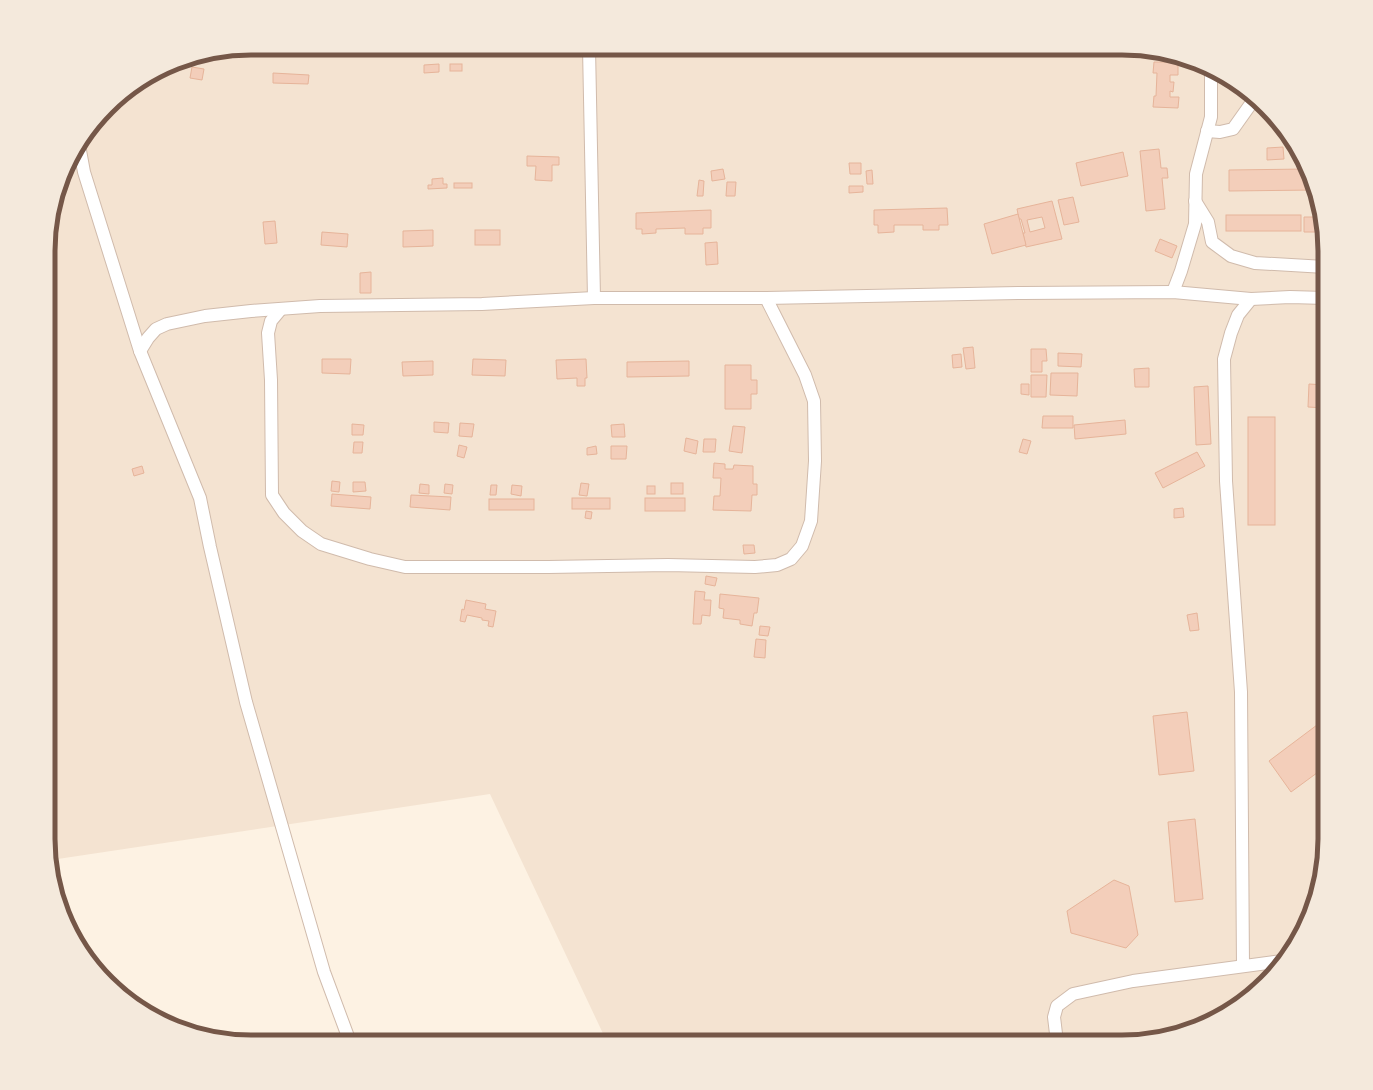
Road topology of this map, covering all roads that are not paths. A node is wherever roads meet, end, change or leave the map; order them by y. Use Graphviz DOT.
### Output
graph roads {
  1 [pos="589,55"];
  2 [pos="1211,76"];
  3 [pos="1251,104"];
  4 [pos="1207,131"];
  5 [pos="81,154"];
  6 [pos="1195,201"];
  7 [pos="1318,266"];
  8 [pos="1173,292"];
  9 [pos="594,298"];
  10 [pos="766,298"];
  11 [pos="1318,298"];
  12 [pos="1250,299"];
  13 [pos="282,309"];
  14 [pos="140,351"];
  15 [pos="1273,963"];
  16 [pos="1243,966"];
  17 [pos="347,1035"];
  18 [pos="1056,1035"];
  1 -- 9 [label="street"];
  2 -- 4 [label="street"];
  3 -- 4 [label="street"];
  4 -- 6 [label="street"];
  5 -- 14 [label="street"];
  6 -- 7 [label="street"];
  6 -- 8 [label="street"];
  8 -- 10 [label="street"];
  8 -- 12 [label="street"];
  9 -- 10 [label="street"];
  9 -- 13 [label="street"];
  10 -- 13 [label="street"];
  11 -- 12 [label="street"];
  12 -- 16 [label="street"];
  13 -- 14 [label="street"];
  14 -- 17 [label="street"];
  15 -- 16 [label="street"];
  16 -- 18 [label="street"];
}
